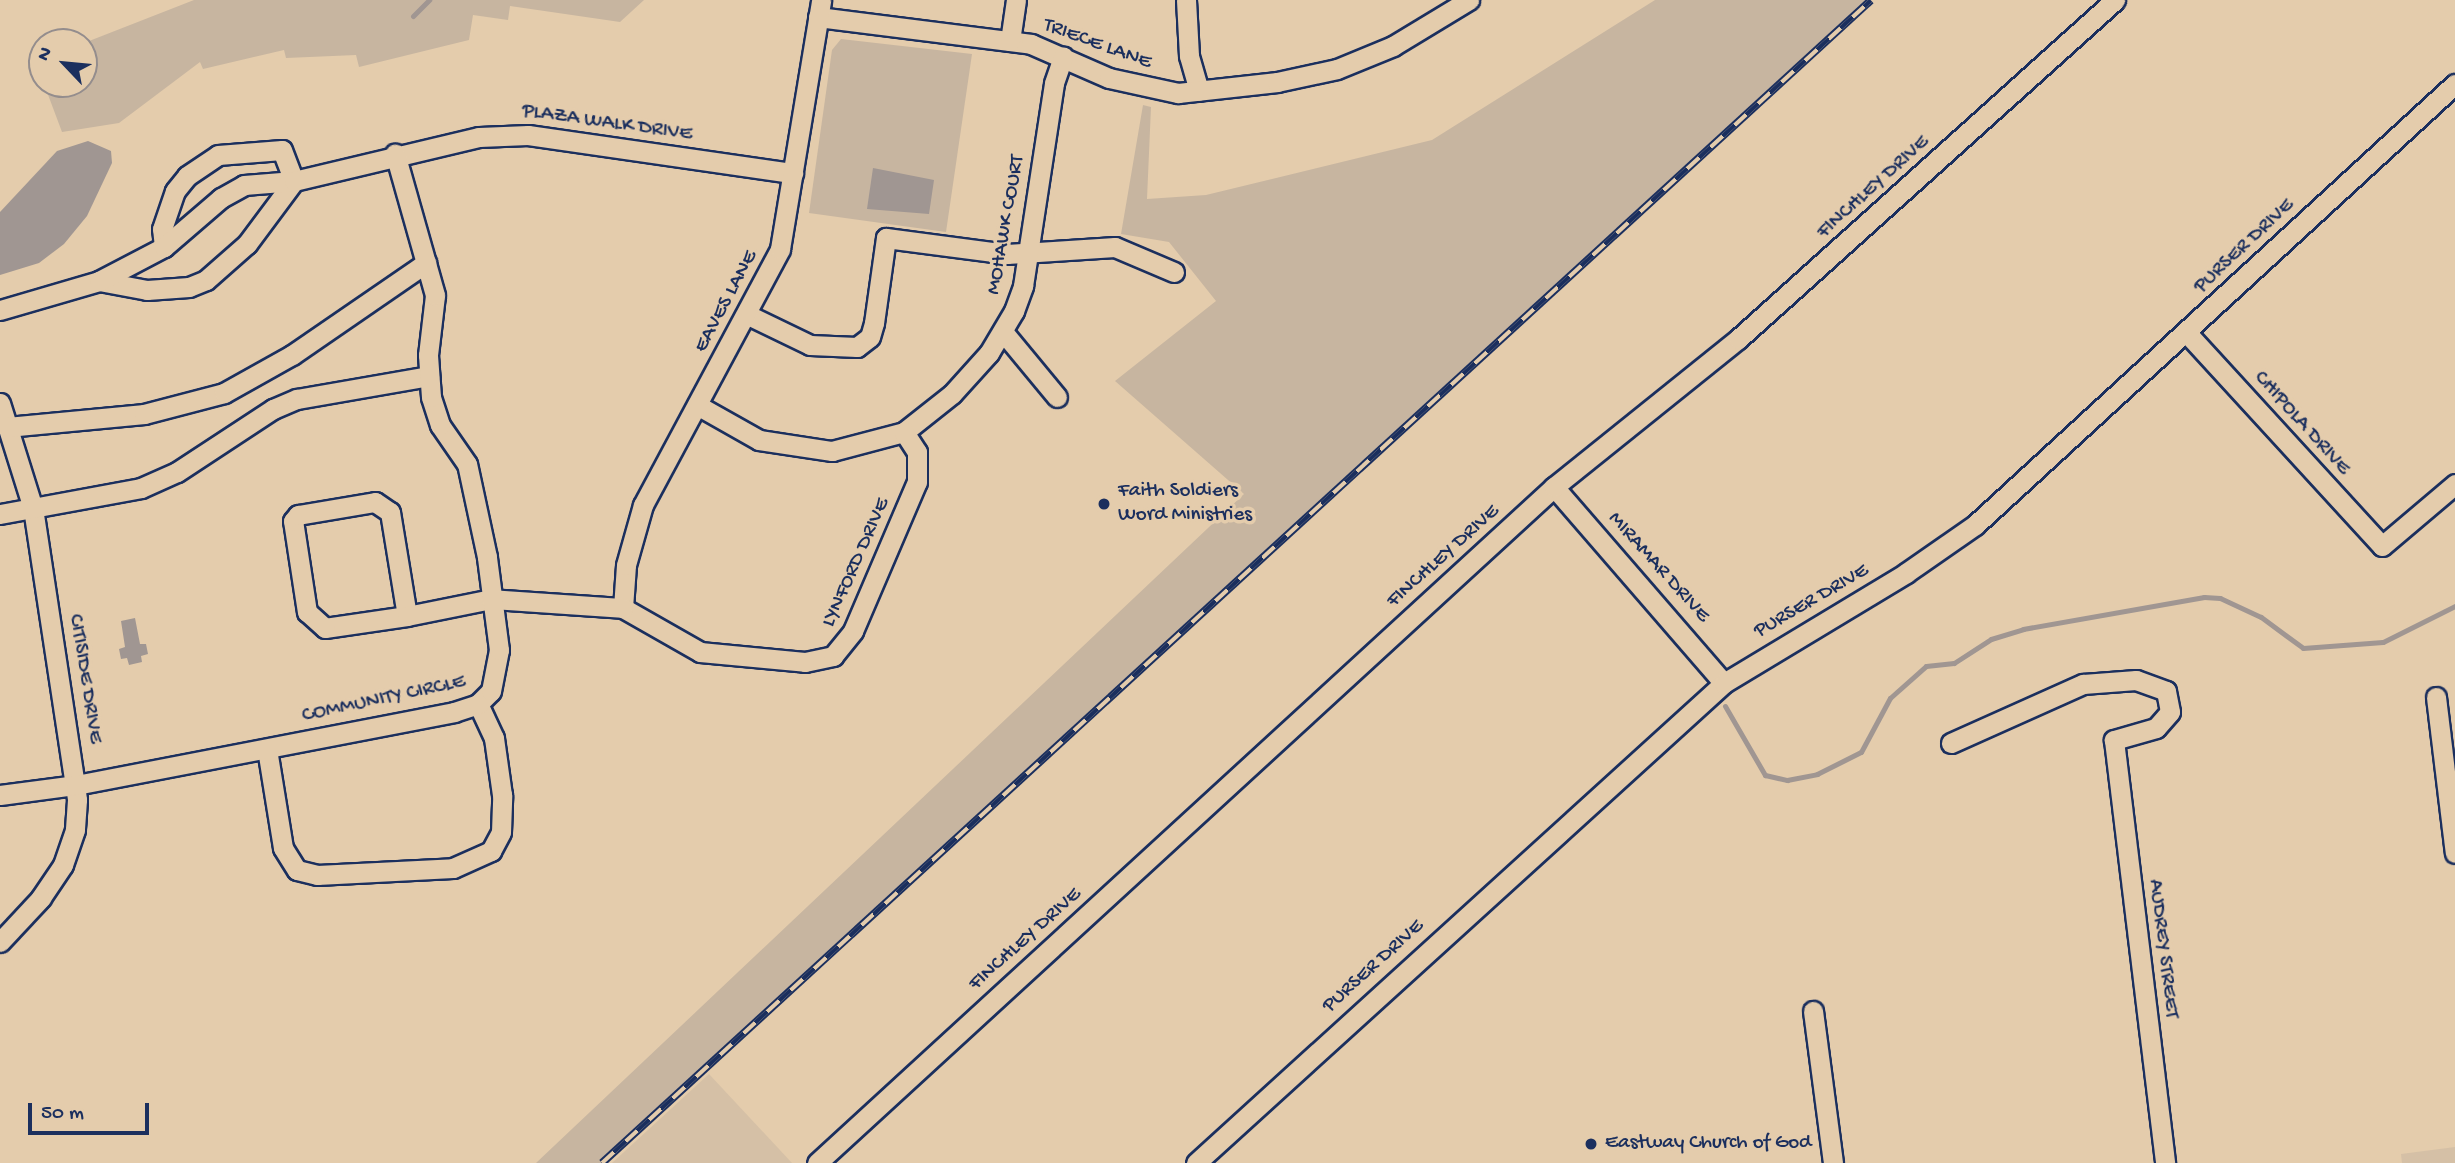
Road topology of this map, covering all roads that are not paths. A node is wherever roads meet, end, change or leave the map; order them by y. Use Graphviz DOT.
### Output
graph roads {
  1 [pos="1016,0"];
  2 [pos="1186,0"];
  3 [pos="1469,0"];
  4 [pos="2115,0"];
  5 [pos="819,9"];
  6 [pos="1010,41"];
  7 [pos="1063,57"];
  8 [pos="2455,84"];
  9 [pos="1199,91"];
  10 [pos="395,154"];
  11 [pos="793,173"];
  12 [pos="294,181"];
  13 [pos="164,247"];
  14 [pos="1028,253"];
  15 [pos="426,263"];
  16 [pos="1174,272"];
  17 [pos="99,281"];
  18 [pos="0,310"];
  19 [pos="748,315"];
  20 [pos="2186,332"];
  21 [pos="1004,334"];
  22 [pos="429,376"];
  23 [pos="1057,397"];
  24 [pos="0,403"];
  25 [pos="696,405"];
  26 [pos="7,426"];
  27 [pos="904,432"];
  28 [pos="2455,484"];
  29 [pos="1555,487"];
  30 [pos="33,508"];
  31 [pos="0,514"];
  32 [pos="491,599"];
  33 [pos="623,608"];
  34 [pos="407,616"];
  35 [pos="1724,683"];
  36 [pos="2436,697"];
  37 [pos="478,704"];
  38 [pos="1951,743"];
  39 [pos="267,748"];
  40 [pos="76,785"];
  41 [pos="0,795"];
  42 [pos="2455,853"];
  43 [pos="0,943"];
  44 [pos="1813,1010"];
  45 [pos="817,1163"];
  46 [pos="1196,1163"];
  47 [pos="1833,1163"];
  48 [pos="2165,1163"];
  1 -- 6 [label="street"];
  2 -- 9 [label="street"];
  3 -- 9 [label="street, TRIECE LANE"];
  4 -- 29 [label="street, FINCHLEY DRIVE"];
  5 -- 6 [label="street, TRIECE LANE"];
  5 -- 11 [label="street, EAVES LANE"];
  6 -- 7 [label="street, TRIECE LANE"];
  7 -- 9 [label="street, TRIECE LANE"];
  7 -- 14 [label="street, MOHAWK COURT"];
  8 -- 20 [label="street, PURSER DRIVE"];
  10 -- 11 [label="street, PLAZA WALK DRIVE"];
  10 -- 12 [label="street, PLAZA WALK DRIVE"];
  10 -- 15 [label="street, COMMUNITY CIRCLE"];
  11 -- 19 [label="street, EAVES LANE"];
  12 -- 13 [label="street, PLAZA WALK DRIVE"];
  12 -- 13 [label="street"];
  12 -- 17 [label="street, PLAZA WALK DRIVE"];
  13 -- 17 [label="street, PLAZA WALK DRIVE"];
  14 -- 16 [label="street"];
  14 -- 19 [label="street"];
  14 -- 21 [label="street, MOHAWK COURT"];
  15 -- 22 [label="street, COMMUNITY CIRCLE"];
  15 -- 26 [label="street"];
  17 -- 18 [label="street, PLAZA WALK DRIVE"];
  19 -- 25 [label="street, EAVES LANE"];
  20 -- 28 [label="street, CHIPOLA DRIVE"];
  20 -- 35 [label="street, PURSER DRIVE"];
  21 -- 23 [label="street"];
  21 -- 27 [label="street, MOHAWK COURT"];
  22 -- 30 [label="street"];
  22 -- 32 [label="street, COMMUNITY CIRCLE"];
  24 -- 26 [label="street, CITISIDE DRIVE"];
  25 -- 27 [label="street, MOHAWK COURT"];
  25 -- 33 [label="street, EAVES LANE"];
  26 -- 30 [label="street, CITISIDE DRIVE"];
  27 -- 33 [label="street, LYNFORD DRIVE"];
  29 -- 35 [label="street, MIRAMAR DRIVE"];
  29 -- 45 [label="street, FINCHLEY DRIVE"];
  30 -- 31 [label="street"];
  30 -- 40 [label="street, CITISIDE DRIVE"];
  32 -- 33 [label="street"];
  32 -- 34 [label="street"];
  32 -- 37 [label="street, COMMUNITY CIRCLE"];
  34 -- 34 [label="street"];
  35 -- 46 [label="street, PURSER DRIVE"];
  36 -- 42 [label="street"];
  37 -- 39 [label="street, COMMUNITY CIRCLE"];
  37 -- 39 [label="street"];
  38 -- 48 [label="street, AUDREY STREET"];
  39 -- 40 [label="street, COMMUNITY CIRCLE"];
  40 -- 41 [label="street, COMMUNITY CIRCLE"];
  40 -- 43 [label="street, CITISIDE DRIVE"];
  44 -- 47 [label="street"];
}
